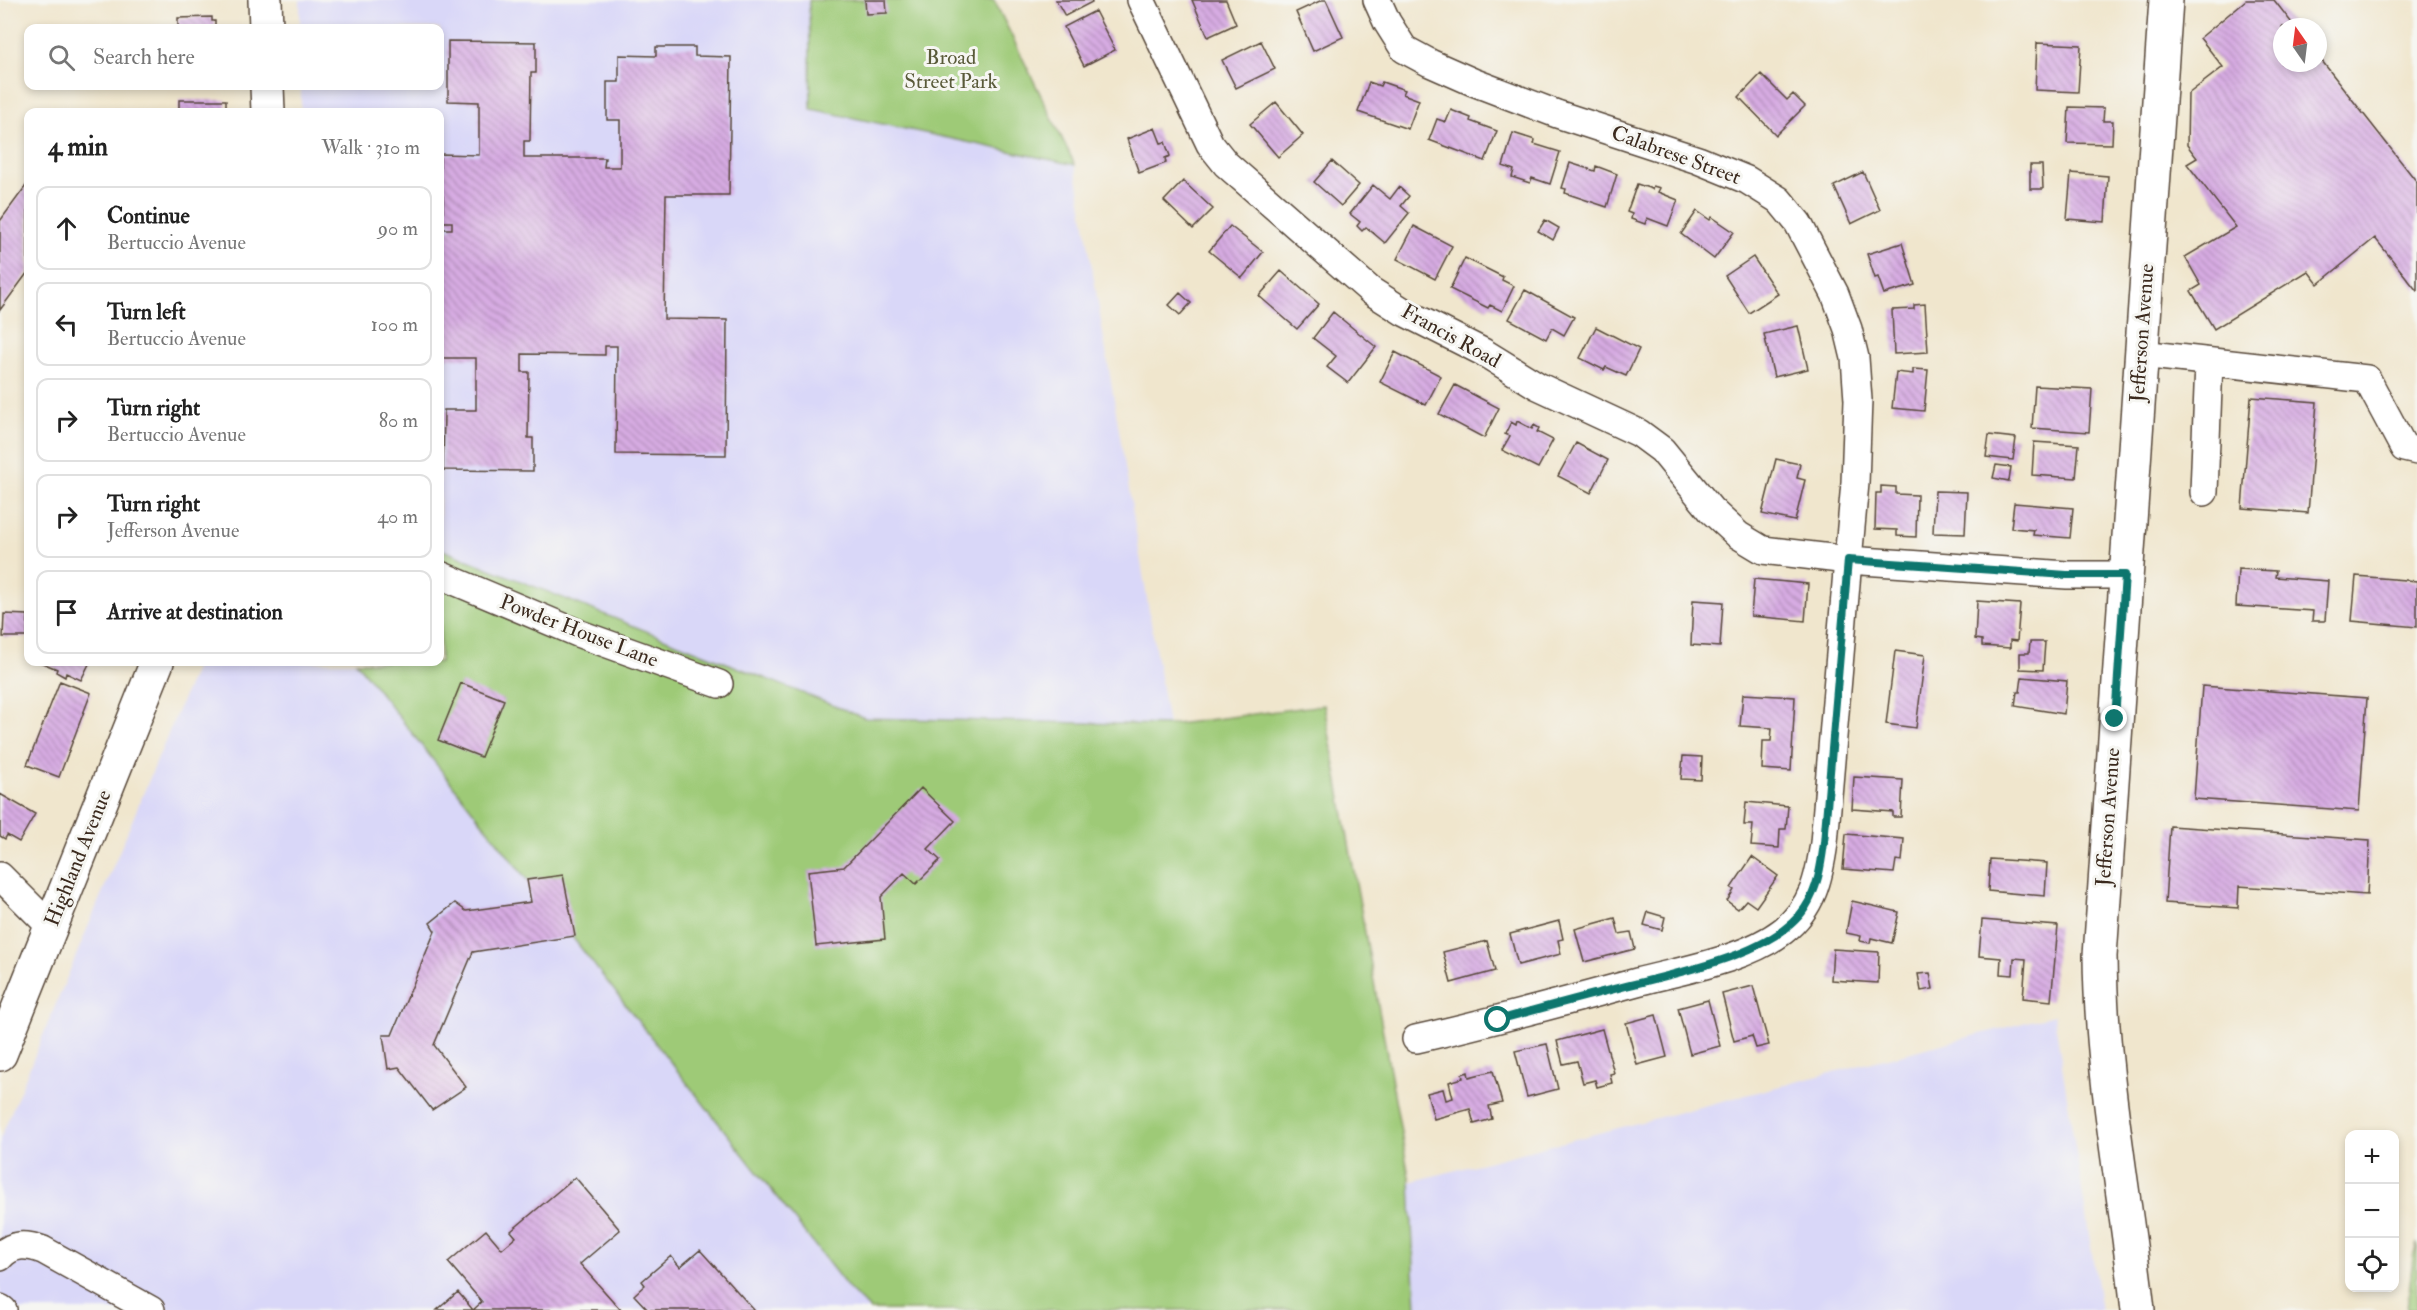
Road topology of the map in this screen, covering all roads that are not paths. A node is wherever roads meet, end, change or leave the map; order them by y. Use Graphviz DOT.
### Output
graph roads {
  1 [pos="265,0"];
  2 [pos="1141,0"];
  3 [pos="1377,0"];
  4 [pos="2166,0"];
  5 [pos="266,24"];
  6 [pos="267,90"];
  7 [pos="268,108"];
  8 [pos="2141,354"];
  9 [pos="2209,362"];
  10 [pos="2417,451"];
  11 [pos="2204,492"];
  12 [pos="1848,560"];
  13 [pos="2125,575"];
  14 [pos="444,577"];
  15 [pos="155,666"];
  16 [pos="719,684"];
  17 [pos="0,876"];
  18 [pos="50,926"];
  19 [pos="1416,1038"];
  20 [pos="0,1054"];
  21 [pos="0,1257"];
  22 [pos="151,1310"];
  23 [pos="2138,1310"];
  1 -- 5 [label="main road"];
  2 -- 12 [label="street, Francis Road"];
  3 -- 12 [label="street, Calabrese Street"];
  4 -- 8 [label="main road, Jefferson Avenue"];
  6 -- 7 [label="main road"];
  8 -- 9 [label="street"];
  8 -- 13 [label="main road, Jefferson Avenue"];
  9 -- 10 [label="street"];
  9 -- 11 [label="street"];
  12 -- 13 [label="street, Francis Road"];
  12 -- 19 [label="street, Calabrese Street"];
  13 -- 23 [label="main road, Jefferson Avenue"];
  14 -- 16 [label="street, Powder House Lane"];
  15 -- 18 [label="main road, Highland Avenue"];
  17 -- 18 [label="street"];
  18 -- 20 [label="main road, Highland Avenue"];
  21 -- 22 [label="street"];
}
